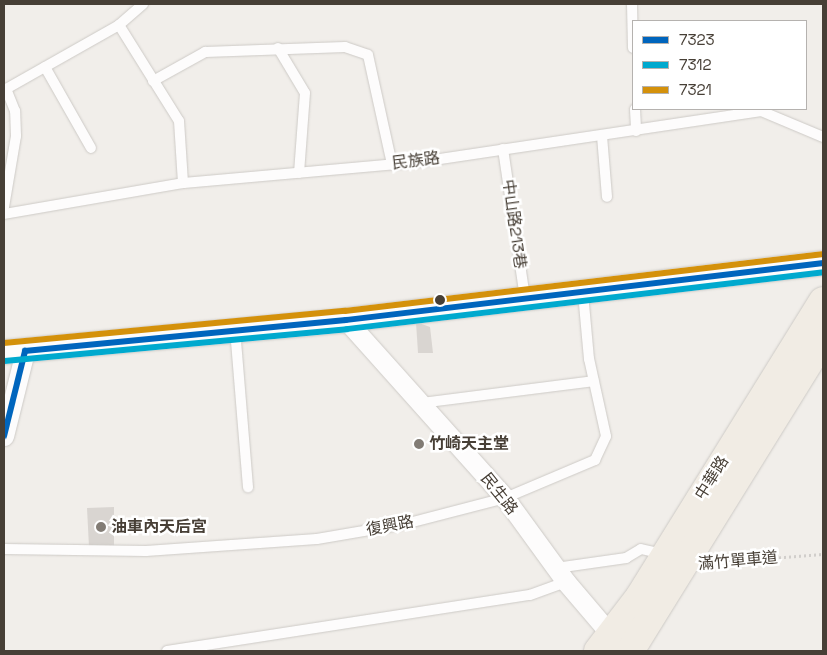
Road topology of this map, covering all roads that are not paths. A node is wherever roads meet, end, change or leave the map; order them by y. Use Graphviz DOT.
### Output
graph roads {
  1 [pos="144,4"];
  2 [pos="632,4"];
  3 [pos="632,20"];
  4 [pos="119,25"];
  5 [pos="278,48"];
  6 [pos="45,67"];
  7 [pos="153,81"];
  8 [pos="5,90"];
  9 [pos="635,110"];
  10 [pos="761,110"];
  11 [pos="636,131"];
  12 [pos="602,136"];
  13 [pos="823,137"];
  14 [pos="91,148"];
  15 [pos="503,149"];
  16 [pos="392,164"];
  17 [pos="299,173"];
  18 [pos="183,183"];
  19 [pos="607,197"];
  20 [pos="4,207"];
  21 [pos="4,214"];
  22 [pos="823,263"];
  23 [pos="583,293"];
  24 [pos="525,298"];
  25 [pos="823,301"];
  26 [pos="346,320"];
  27 [pos="235,327"];
  28 [pos="823,340"];
  29 [pos="14,351"];
  30 [pos="594,381"];
  31 [pos="420,403"];
  32 [pos="4,436"];
  33 [pos="248,487"];
  34 [pos="505,498"];
  35 [pos="4,549"];
  36 [pos="674,560"];
  37 [pos="561,575"];
  38 [pos="616,648"];
  39 [pos="167,651"];
  1 -- 4 [label="lane"];
  2 -- 3 [label="lane"];
  4 -- 6 [label="lane"];
  4 -- 7 [label="lane"];
  5 -- 7 [label="lane"];
  5 -- 16 [label="lane"];
  5 -- 17 [label="lane"];
  6 -- 8 [label="lane"];
  6 -- 14 [label="lane"];
  7 -- 18 [label="lane"];
  8 -- 20 [label="lane"];
  9 -- 11 [label="lane"];
  10 -- 11 [label="lane, 民族路"];
  10 -- 13 [label="lane, 民族路"];
  11 -- 12 [label="lane, 民族路"];
  12 -- 15 [label="lane, 民族路"];
  12 -- 19 [label="lane"];
  15 -- 16 [label="lane, 民族路"];
  15 -- 24 [label="lane, 中山路213巷"];
  16 -- 17 [label="lane, 民族路"];
  17 -- 18 [label="lane, 民族路"];
  18 -- 21 [label="lane, 民族路"];
  22 -- 23 [label="street"];
  23 -- 24 [label="street"];
  23 -- 30 [label="lane, 復興路"];
  24 -- 26 [label="street"];
  25 -- 36 [label="main road, 中華路"];
  26 -- 27 [label="street"];
  26 -- 31 [label="street, 民生路"];
  27 -- 29 [label="street"];
  27 -- 33 [label="lane"];
  28 -- 36 [label="main road, 中華路"];
  29 -- 32 [label="street"];
  30 -- 31 [label="lane"];
  30 -- 34 [label="lane, 復興路"];
  31 -- 34 [label="street, 民生路"];
  34 -- 35 [label="lane, 復興路"];
  34 -- 37 [label="street, 民生路"];
  36 -- 37 [label="lane"];
  36 -- 38 [label="main road, 中華路"];
  37 -- 38 [label="street, 民生路"];
  37 -- 39 [label="lane"];
}
